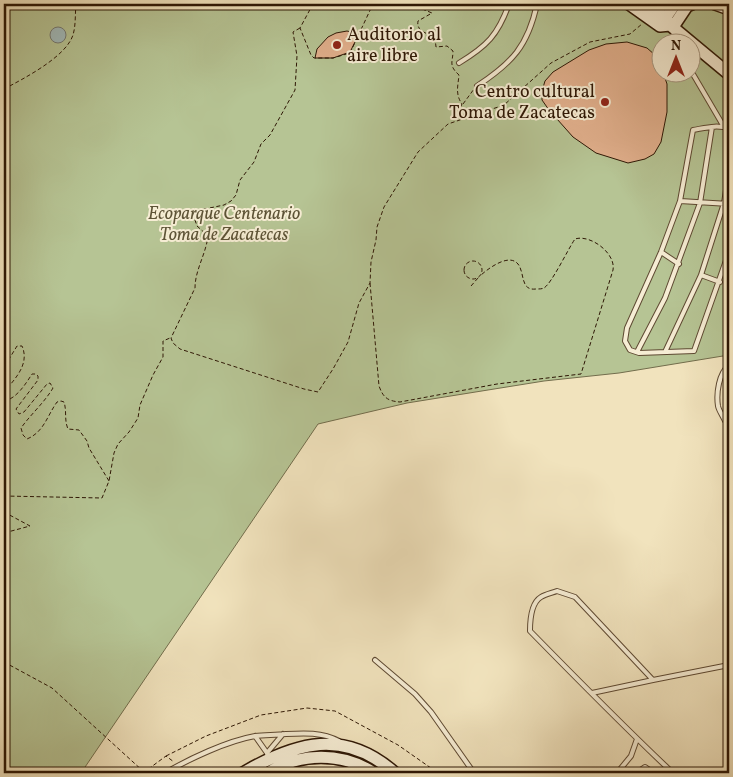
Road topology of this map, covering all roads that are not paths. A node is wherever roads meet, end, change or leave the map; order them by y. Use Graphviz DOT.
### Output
graph roads {
  1 [pos="509,4"];
  2 [pos="537,4"];
  3 [pos="629,4"];
  4 [pos="675,4"];
  5 [pos="692,4"];
  6 [pos="715,4"];
  7 [pos="652,9"];
  8 [pos="729,9"];
  9 [pos="667,24"];
  10 [pos="671,32"];
  11 [pos="459,63"];
  12 [pos="729,74"];
  13 [pos="698,82"];
  14 [pos="477,86"];
  15 [pos="712,127"];
  16 [pos="724,127"];
  17 [pos="729,129"];
  18 [pos="729,171"];
  19 [pos="680,201"];
  20 [pos="700,203"];
  21 [pos="727,203"];
  22 [pos="661,252"];
  23 [pos="729,252"];
  24 [pos="678,264"];
  25 [pos="701,275"];
  26 [pos="720,282"];
  27 [pos="637,352"];
  28 [pos="665,352"];
  29 [pos="729,365"];
  30 [pos="725,421"];
  31 [pos="375,660"];
  32 [pos="729,665"];
  33 [pos="653,680"];
  34 [pos="592,693"];
  35 [pos="283,734"];
  36 [pos="255,736"];
  37 [pos="637,739"];
  38 [pos="350,748"];
  39 [pos="267,756"];
  40 [pos="165,773"];
  41 [pos="243,773"];
  42 [pos="268,773"];
  43 [pos="374,773"];
  44 [pos="395,773"];
  45 [pos="474,773"];
  46 [pos="617,773"];
  47 [pos="636,773"];
  48 [pos="654,773"];
  49 [pos="673,773"];
  1 -- 11 [label="lane"];
  2 -- 14 [label="lane"];
  3 -- 7 [label="main road"];
  4 -- 9 [label="main road"];
  5 -- 9 [label="main road"];
  6 -- 8 [label="main road"];
  7 -- 9 [label="main road"];
  9 -- 10 [label="lane"];
  9 -- 12 [label="main road"];
  13 -- 16 [label="lane"];
  15 -- 16 [label="lane"];
  15 -- 19 [label="lane"];
  15 -- 20 [label="lane"];
  16 -- 17 [label="lane"];
  18 -- 21 [label="lane"];
  19 -- 20 [label="lane"];
  19 -- 22 [label="lane"];
  20 -- 21 [label="lane"];
  20 -- 24 [label="lane"];
  21 -- 25 [label="lane"];
  22 -- 24 [label="lane"];
  22 -- 27 [label="lane"];
  23 -- 26 [label="lane"];
  24 -- 27 [label="lane"];
  25 -- 26 [label="lane"];
  25 -- 28 [label="lane"];
  26 -- 28 [label="lane"];
  27 -- 28 [label="lane"];
  29 -- 30 [label="lane"];
  31 -- 45 [label="lane"];
  32 -- 33 [label="lane"];
  33 -- 34 [label="lane"];
  33 -- 34 [label="lane"];
  34 -- 37 [label="lane"];
  35 -- 36 [label="lane"];
  35 -- 38 [label="lane"];
  35 -- 39 [label="lane"];
  36 -- 39 [label="lane"];
  36 -- 40 [label="lane"];
  37 -- 46 [label="lane"];
  37 -- 49 [label="lane"];
  38 -- 39 [label="main road"];
  38 -- 44 [label="main road"];
  39 -- 41 [label="main road"];
  42 -- 43 [label="main road"];
  47 -- 48 [label="lane"];
}
